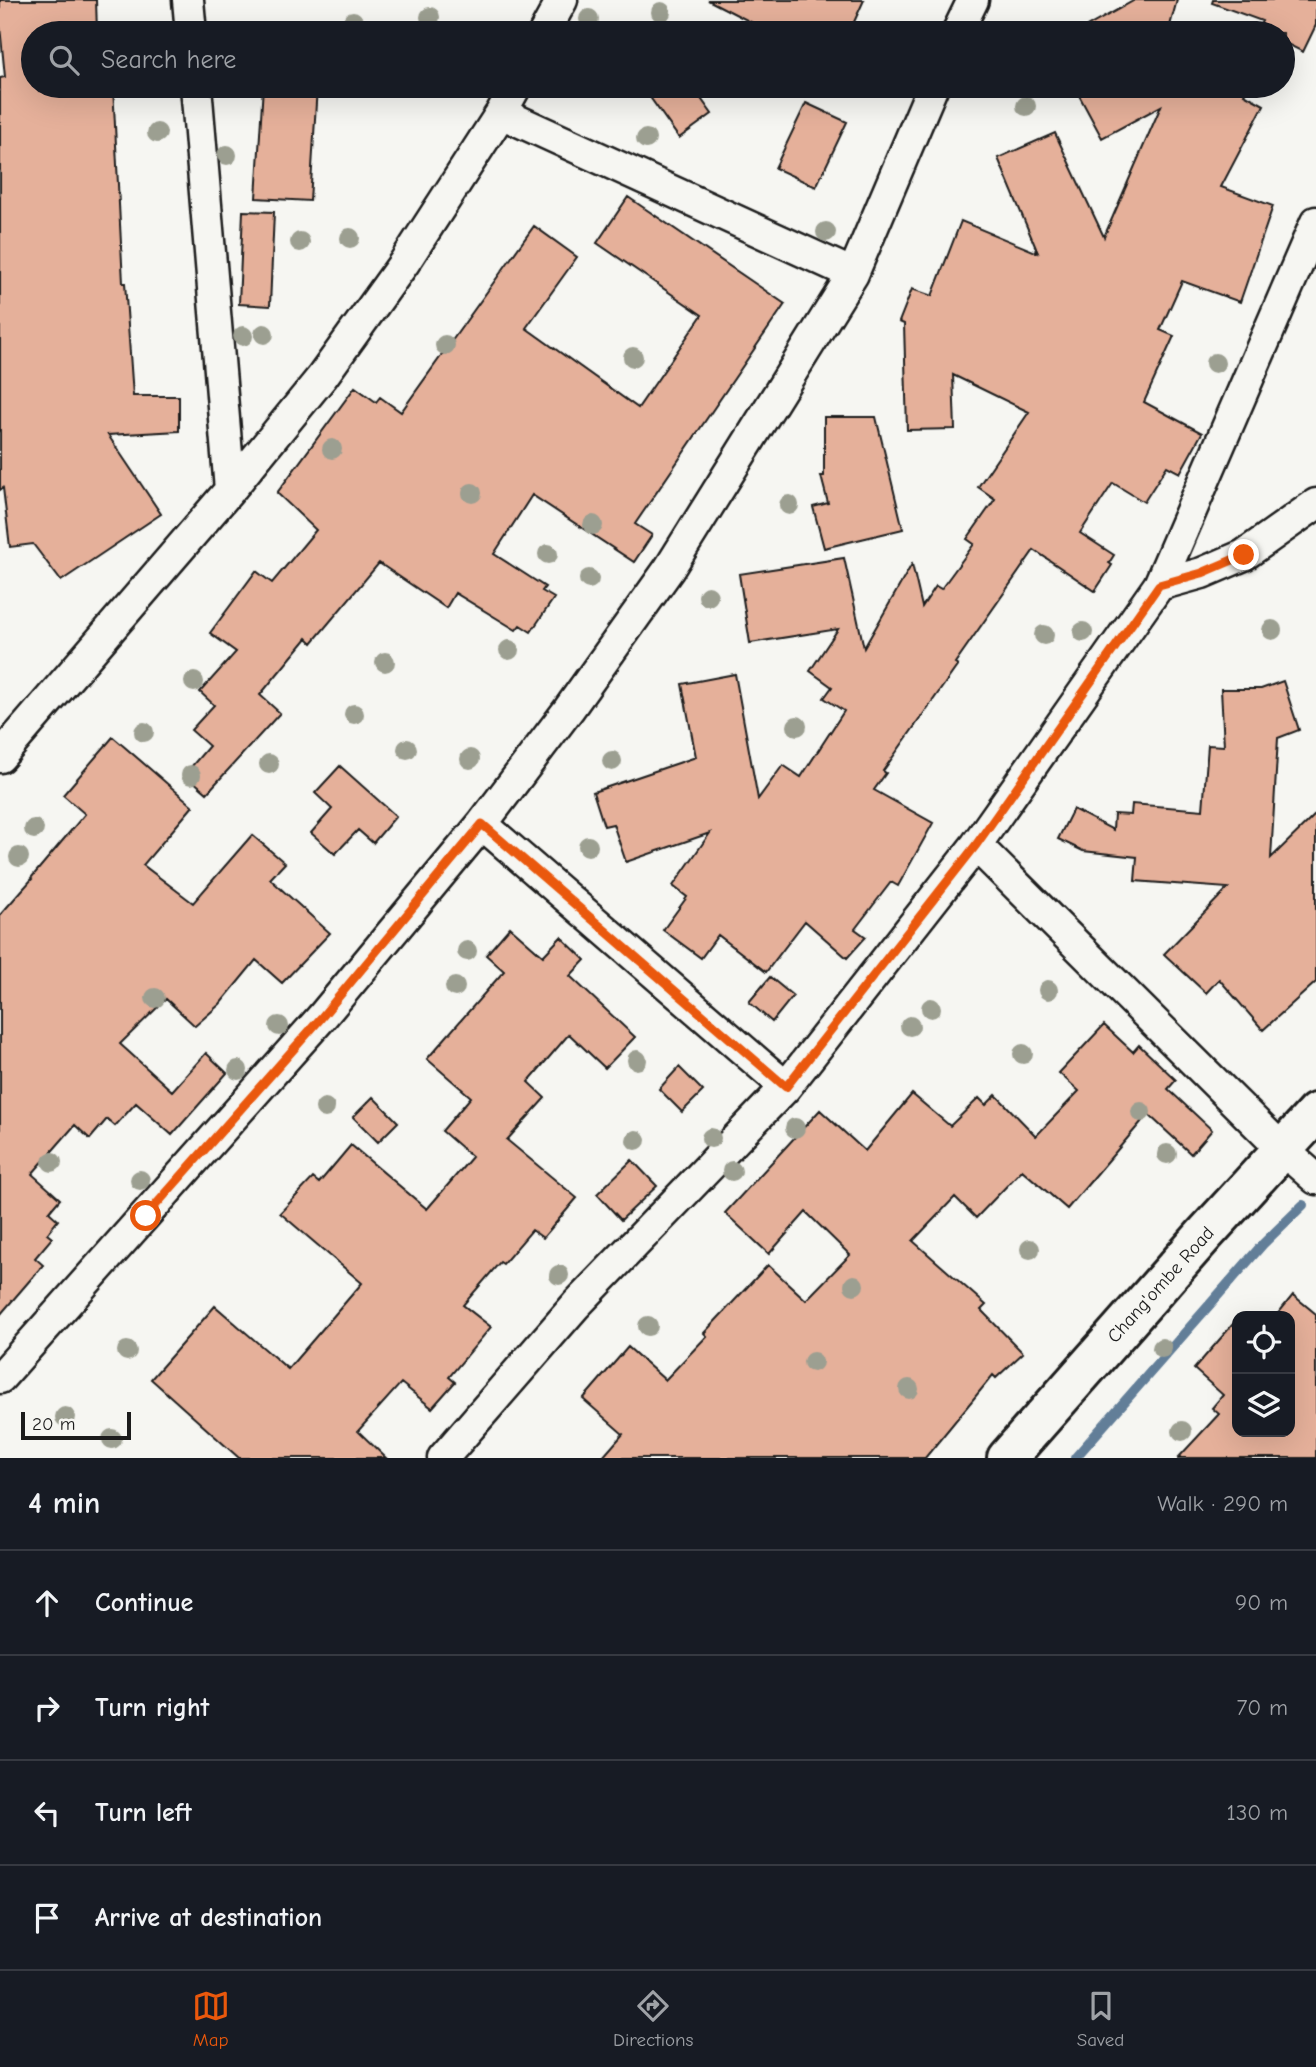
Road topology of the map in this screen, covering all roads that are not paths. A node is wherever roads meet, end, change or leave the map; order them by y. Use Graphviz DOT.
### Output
graph roads {
  1 [pos="188,0"];
  2 [pos="562,0"];
  3 [pos="973,0"];
  4 [pos="190,21"];
  5 [pos="551,21"];
  6 [pos="963,21"];
  7 [pos="197,98"];
  8 [pos="509,98"];
  9 [pos="928,98"];
  10 [pos="501,113"];
  11 [pos="1316,222"];
  12 [pos="853,274"];
  13 [pos="230,490"];
  14 [pos="1316,504"];
  15 [pos="1159,585"];
  16 [pos="0,757"];
  17 [pos="482,824"];
  18 [pos="976,845"];
  19 [pos="786,1087"];
  20 [pos="1316,1113"];
  21 [pos="1282,1149"];
  22 [pos="1316,1179"];
  23 [pos="0,1378"];
  24 [pos="443,1458"];
  25 [pos="1007,1458"];
  1 -- 4 [label="street"];
  2 -- 5 [label="street"];
  3 -- 6 [label="street"];
  7 -- 13 [label="street"];
  8 -- 10 [label="street"];
  9 -- 12 [label="street"];
  10 -- 12 [label="street"];
  10 -- 13 [label="street"];
  11 -- 15 [label="street"];
  12 -- 17 [label="street"];
  13 -- 16 [label="street"];
  14 -- 15 [label="street"];
  15 -- 18 [label="street"];
  17 -- 19 [label="street"];
  17 -- 23 [label="street"];
  18 -- 19 [label="street"];
  18 -- 21 [label="street"];
  19 -- 24 [label="street"];
  20 -- 21 [label="street, Chang'ombe Road"];
  21 -- 22 [label="street"];
  21 -- 25 [label="street, Chang'ombe Road"];
}
